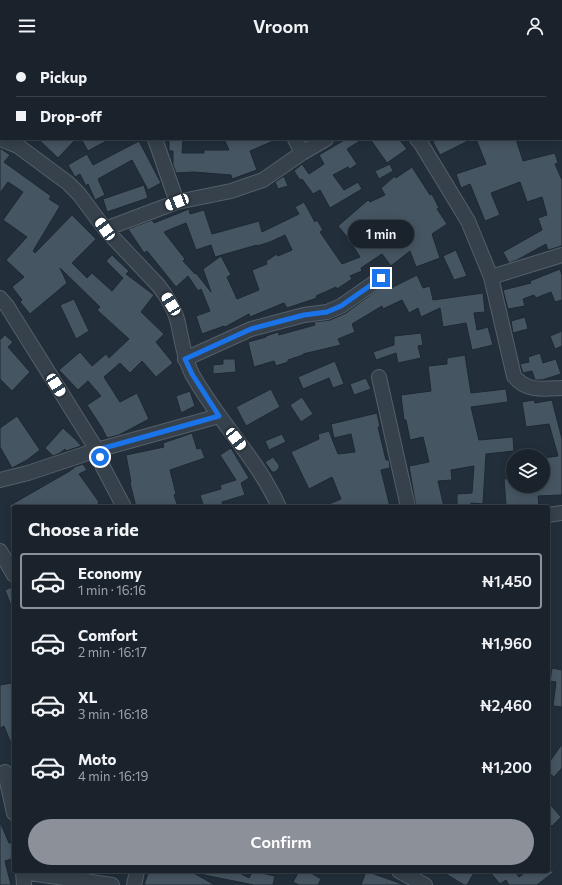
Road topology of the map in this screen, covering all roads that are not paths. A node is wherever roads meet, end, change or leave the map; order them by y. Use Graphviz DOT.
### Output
graph roads {
  1 [pos="3,140"];
  2 [pos="155,140"];
  3 [pos="296,140"];
  4 [pos="324,140"];
  5 [pos="418,140"];
  6 [pos="302,153"];
  7 [pos="177,202"];
  8 [pos="105,229"];
  9 [pos="562,254"];
  10 [pos="491,276"];
  11 [pos="381,278"];
  12 [pos="0,298"];
  13 [pos="185,359"];
  14 [pos="379,377"];
  15 [pos="562,388"];
  16 [pos="219,416"];
  17 [pos="97,450"];
  18 [pos="0,480"];
  19 [pos="123,505"];
  20 [pos="278,505"];
  21 [pos="408,505"];
  22 [pos="0,551"];
  23 [pos="12,572"];
  24 [pos="6,771"];
  25 [pos="12,802"];
  26 [pos="137,873"];
  27 [pos="403,873"];
  28 [pos="23,876"];
  29 [pos="112,885"];
  30 [pos="134,885"];
  31 [pos="425,885"];
  1 -- 8 [label="street"];
  2 -- 7 [label="street"];
  3 -- 6 [label="street"];
  4 -- 6 [label="street"];
  5 -- 10 [label="street"];
  6 -- 7 [label="street"];
  7 -- 8 [label="street"];
  8 -- 13 [label="street"];
  9 -- 10 [label="street"];
  10 -- 15 [label="street"];
  11 -- 13 [label="street"];
  12 -- 17 [label="street"];
  13 -- 16 [label="street"];
  14 -- 21 [label="street"];
  16 -- 17 [label="street"];
  16 -- 20 [label="street"];
  17 -- 18 [label="street"];
  17 -- 19 [label="street"];
  22 -- 23 [label="street"];
  24 -- 25 [label="street"];
  26 -- 30 [label="street"];
  27 -- 31 [label="street"];
  28 -- 29 [label="street"];
}
